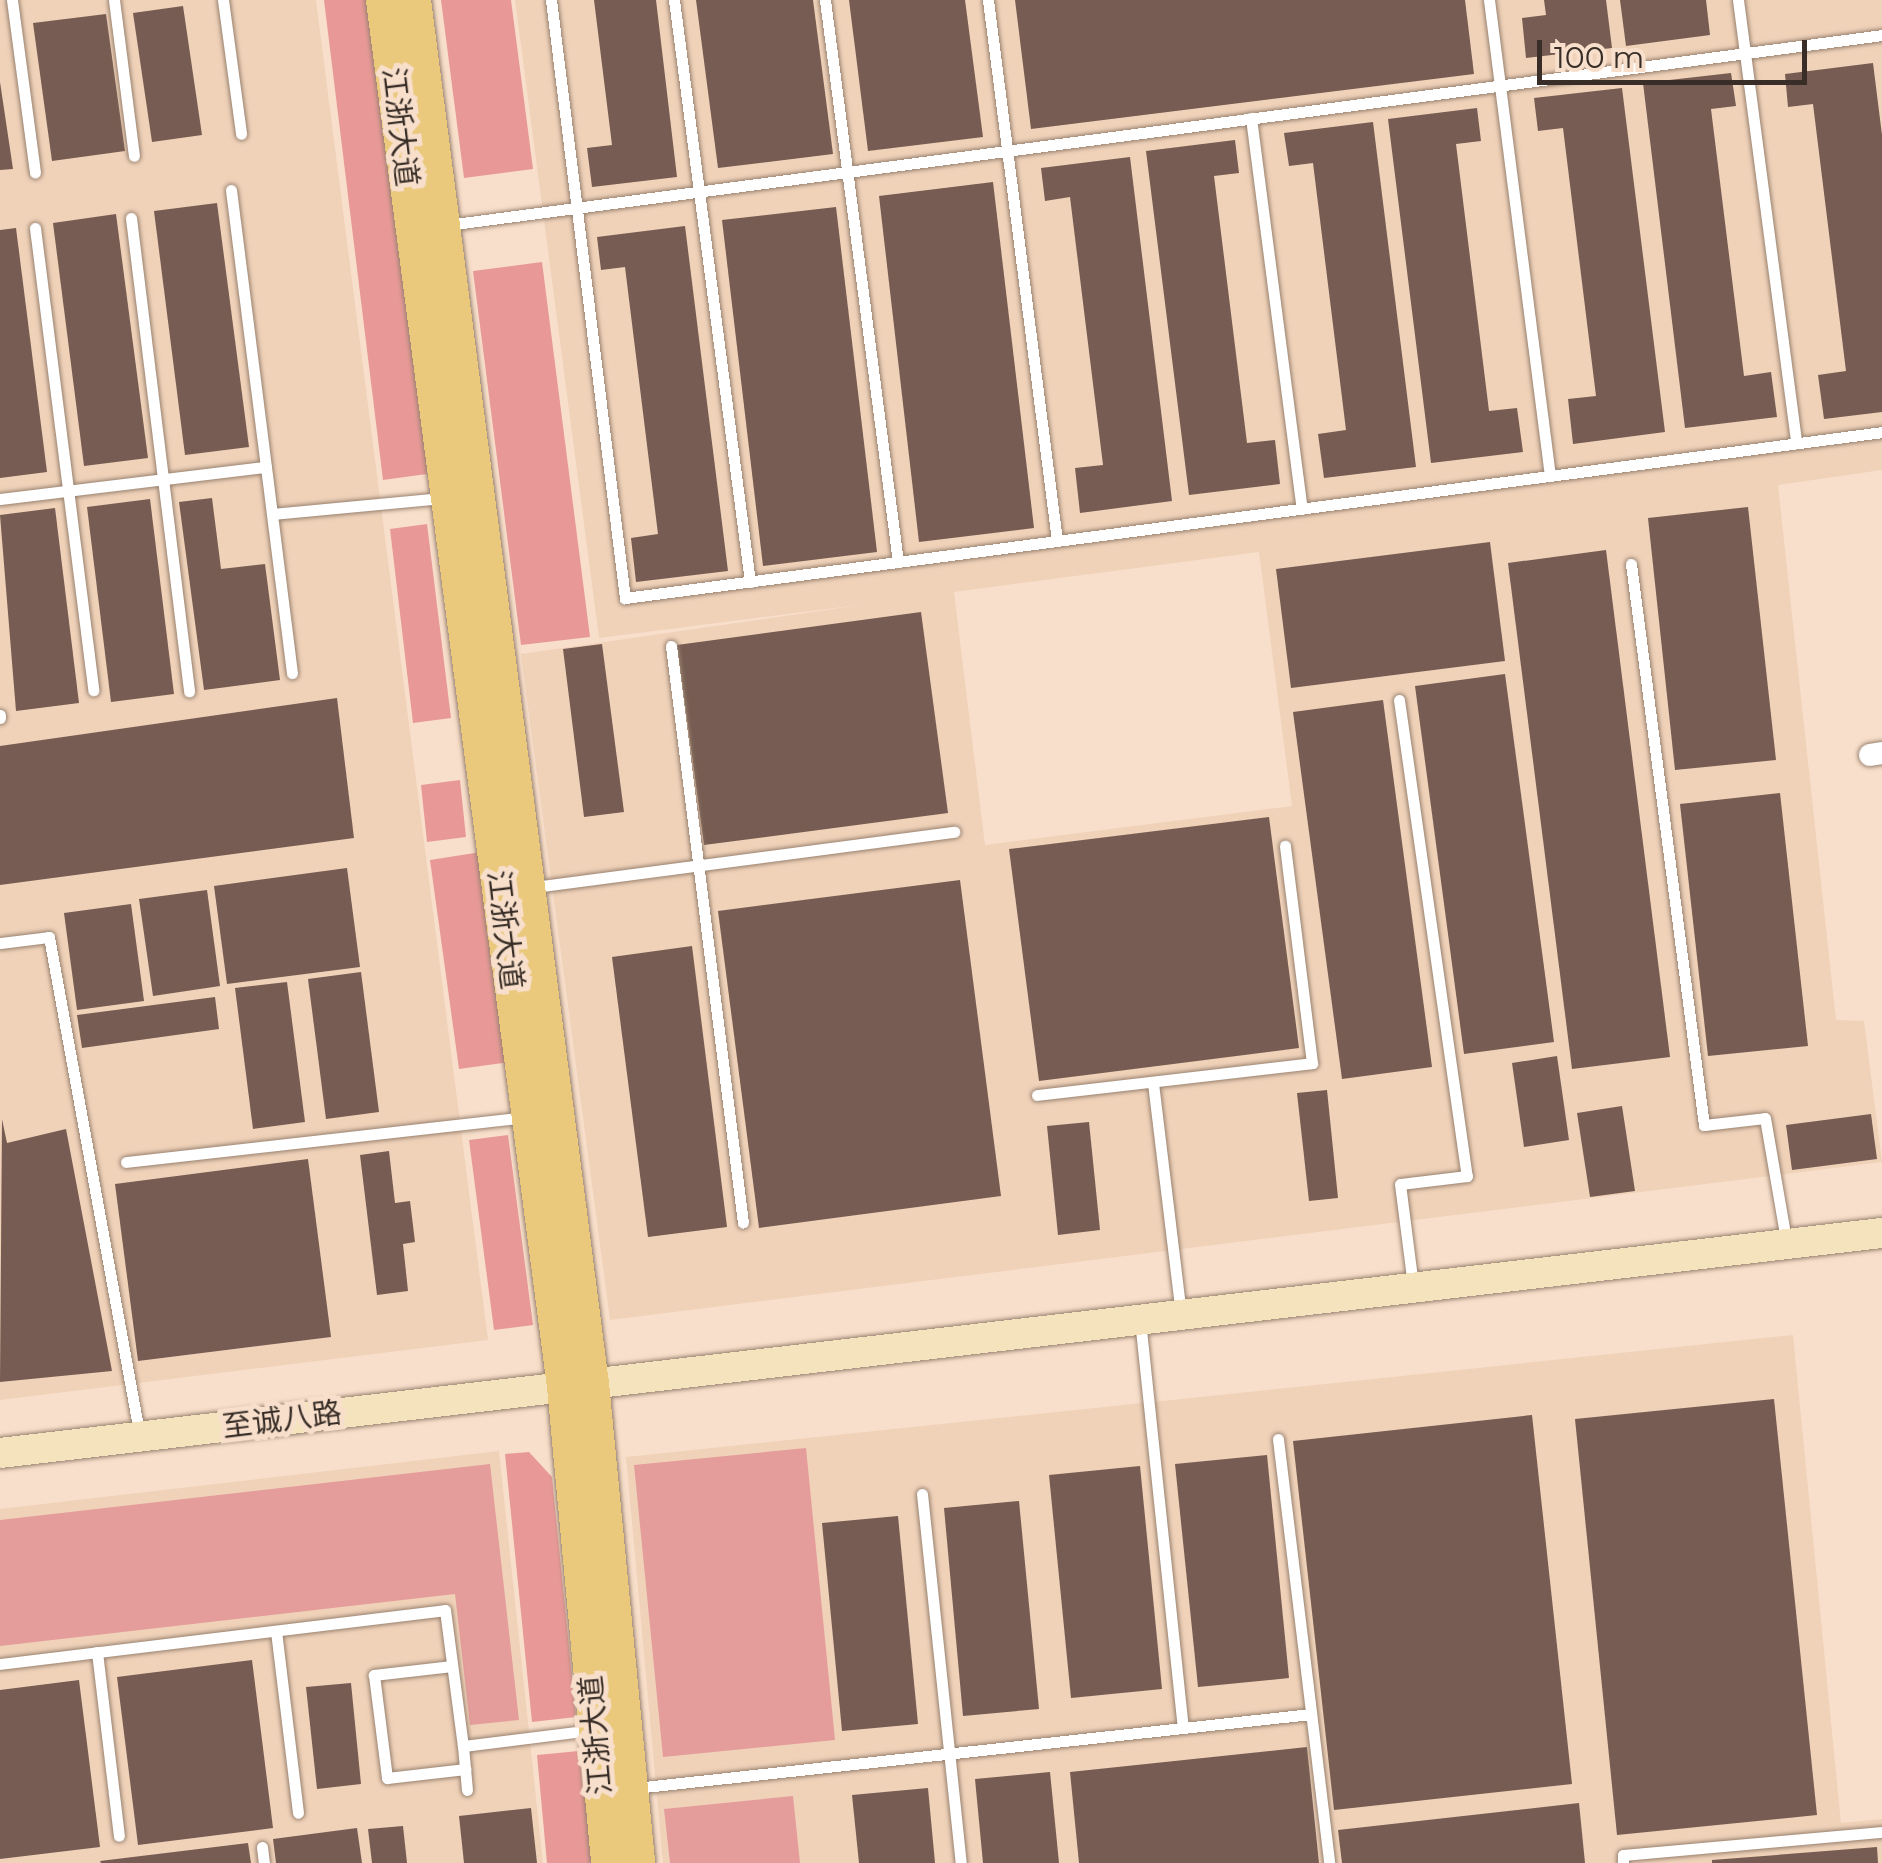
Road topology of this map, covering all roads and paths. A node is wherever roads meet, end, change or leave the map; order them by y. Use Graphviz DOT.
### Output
graph roads {
  1 [pos="12,0"];
  2 [pos="114,0"];
  3 [pos="223,0"];
  4 [pos="383,0"];
  5 [pos="413,0"];
  6 [pos="551,0"];
  7 [pos="674,0"];
  8 [pos="825,0"];
  9 [pos="988,0"];
  10 [pos="1490,0"];
  11 [pos="1738,0"];
  12 [pos="1882,35"];
  13 [pos="1745,53"];
  14 [pos="1500,86"];
  15 [pos="1251,118"];
  16 [pos="241,134"];
  17 [pos="1007,150"];
  18 [pos="134,156"];
  19 [pos="848,171"];
  20 [pos="35,172"];
  21 [pos="232,190"];
  22 [pos="699,190"];
  23 [pos="578,206"];
  24 [pos="131,218"];
  25 [pos="428,227"];
  26 [pos="35,228"];
  27 [pos="1882,432"];
  28 [pos="1796,443"];
  29 [pos="266,468"];
  30 [pos="1550,476"];
  31 [pos="163,480"];
  32 [pos="68,491"];
  33 [pos="448,497"];
  34 [pos="0,499"];
  35 [pos="1302,509"];
  36 [pos="272,514"];
  37 [pos="1057,541"];
  38 [pos="898,562"];
  39 [pos="1631,564"];
  40 [pos="750,582"];
  41 [pos="671,646"];
  42 [pos="292,673"];
  43 [pos="93,690"];
  44 [pos="190,691"];
  45 [pos="1400,700"];
  46 [pos="954,832"];
  47 [pos="1285,846"];
  48 [pos="699,865"];
  49 [pos="514,890"];
  50 [pos="0,943"];
  51 [pos="1153,1083"];
  52 [pos="1038,1096"];
  53 [pos="529,1116"];
  54 [pos="126,1162"];
  55 [pos="743,1223"];
  56 [pos="1882,1233"];
  57 [pos="1786,1244"];
  58 [pos="1414,1288"];
  59 [pos="1181,1314"];
  60 [pos="1140,1320"];
  61 [pos="578,1385"];
  62 [pos="140,1436"];
  63 [pos="1278,1438"];
  64 [pos="0,1454"];
  65 [pos="922,1494"];
  66 [pos="276,1631"];
  67 [pos="98,1652"];
  68 [pos="0,1664"];
  69 [pos="452,1666"];
  70 [pos="1311,1714"];
  71 [pos="1183,1728"];
  72 [pos="595,1730"];
  73 [pos="462,1746"];
  74 [pos="949,1754"];
  75 [pos="465,1768"];
  76 [pos="468,1790"];
  77 [pos="615,1790"];
  78 [pos="298,1813"];
  79 [pos="1882,1832"];
  80 [pos="120,1836"];
  81 [pos="262,1847"];
  82 [pos="264,1863"];
  83 [pos="608,1863"];
  84 [pos="636,1863"];
  85 [pos="960,1863"];
  86 [pos="1329,1863"];
  87 [pos="1624,1863"];
  1 -- 20 [label="lane"];
  2 -- 18 [label="lane"];
  3 -- 16 [label="lane"];
  4 -- 25 [label="main road, 江浙大道"];
  5 -- 25 [label="main road, 江浙大道"];
  6 -- 23 [label="lane"];
  7 -- 22 [label="lane"];
  8 -- 19 [label="lane"];
  9 -- 17 [label="lane"];
  10 -- 14 [label="lane"];
  11 -- 13 [label="lane"];
  12 -- 13 [label="lane"];
  13 -- 14 [label="lane"];
  13 -- 28 [label="lane"];
  14 -- 15 [label="lane"];
  14 -- 30 [label="lane"];
  15 -- 17 [label="lane"];
  15 -- 35 [label="lane"];
  17 -- 19 [label="lane"];
  17 -- 37 [label="lane"];
  19 -- 22 [label="lane"];
  19 -- 38 [label="lane"];
  21 -- 29 [label="lane"];
  22 -- 23 [label="lane"];
  22 -- 40 [label="lane"];
  23 -- 25 [label="lane"];
  23 -- 40 [label="lane"];
  24 -- 31 [label="lane"];
  25 -- 33 [label="main road, 江浙大道"];
  25 -- 49 [label="main road, 江浙大道"];
  26 -- 32 [label="lane"];
  27 -- 28 [label="lane"];
  28 -- 30 [label="lane"];
  29 -- 31 [label="lane"];
  29 -- 36 [label="lane"];
  30 -- 35 [label="lane"];
  31 -- 32 [label="lane"];
  31 -- 44 [label="lane"];
  32 -- 34 [label="lane"];
  32 -- 43 [label="lane"];
  33 -- 36 [label="lane"];
  33 -- 49 [label="main road, 江浙大道"];
  35 -- 37 [label="lane"];
  36 -- 42 [label="lane"];
  37 -- 38 [label="lane"];
  38 -- 40 [label="lane"];
  39 -- 57 [label="lane"];
  41 -- 48 [label="lane"];
  45 -- 58 [label="lane"];
  46 -- 48 [label="lane"];
  47 -- 51 [label="lane"];
  48 -- 49 [label="lane"];
  48 -- 55 [label="lane"];
  49 -- 53 [label="main road, 江浙大道"];
  49 -- 61 [label="main road, 江浙大道"];
  50 -- 62 [label="lane"];
  51 -- 52 [label="lane"];
  51 -- 59 [label="lane"];
  53 -- 54 [label="lane"];
  53 -- 61 [label="main road, 江浙大道"];
  56 -- 57 [label="main road, 至诚八路"];
  57 -- 58 [label="main road, 至诚八路"];
  58 -- 59 [label="main road, 至诚八路"];
  59 -- 60 [label="main road, 至诚八路"];
  60 -- 61 [label="main road, 至诚八路"];
  60 -- 71 [label="lane"];
  61 -- 62 [label="main road, 至诚八路"];
  61 -- 72 [label="main road, 江浙大道"];
  61 -- 77 [label="main road, 江浙大道"];
  62 -- 64 [label="main road, 至诚八路"];
  63 -- 70 [label="lane"];
  65 -- 74 [label="lane"];
  66 -- 67 [label="lane"];
  66 -- 69 [label="lane"];
  66 -- 78 [label="lane"];
  67 -- 68 [label="lane"];
  67 -- 80 [label="lane"];
  69 -- 73 [label="lane"];
  69 -- 75 [label="lane"];
  70 -- 71 [label="lane"];
  70 -- 86 [label="lane"];
  71 -- 74 [label="lane"];
  72 -- 73 [label="lane"];
  72 -- 77 [label="main road, 江浙大道"];
  73 -- 75 [label="lane"];
  74 -- 77 [label="lane"];
  74 -- 85 [label="lane"];
  75 -- 76 [label="lane"];
  77 -- 83 [label="main road, 江浙大道"];
  77 -- 84 [label="main road, 江浙大道"];
  79 -- 87 [label="lane"];
  81 -- 82 [label="lane"];
}
